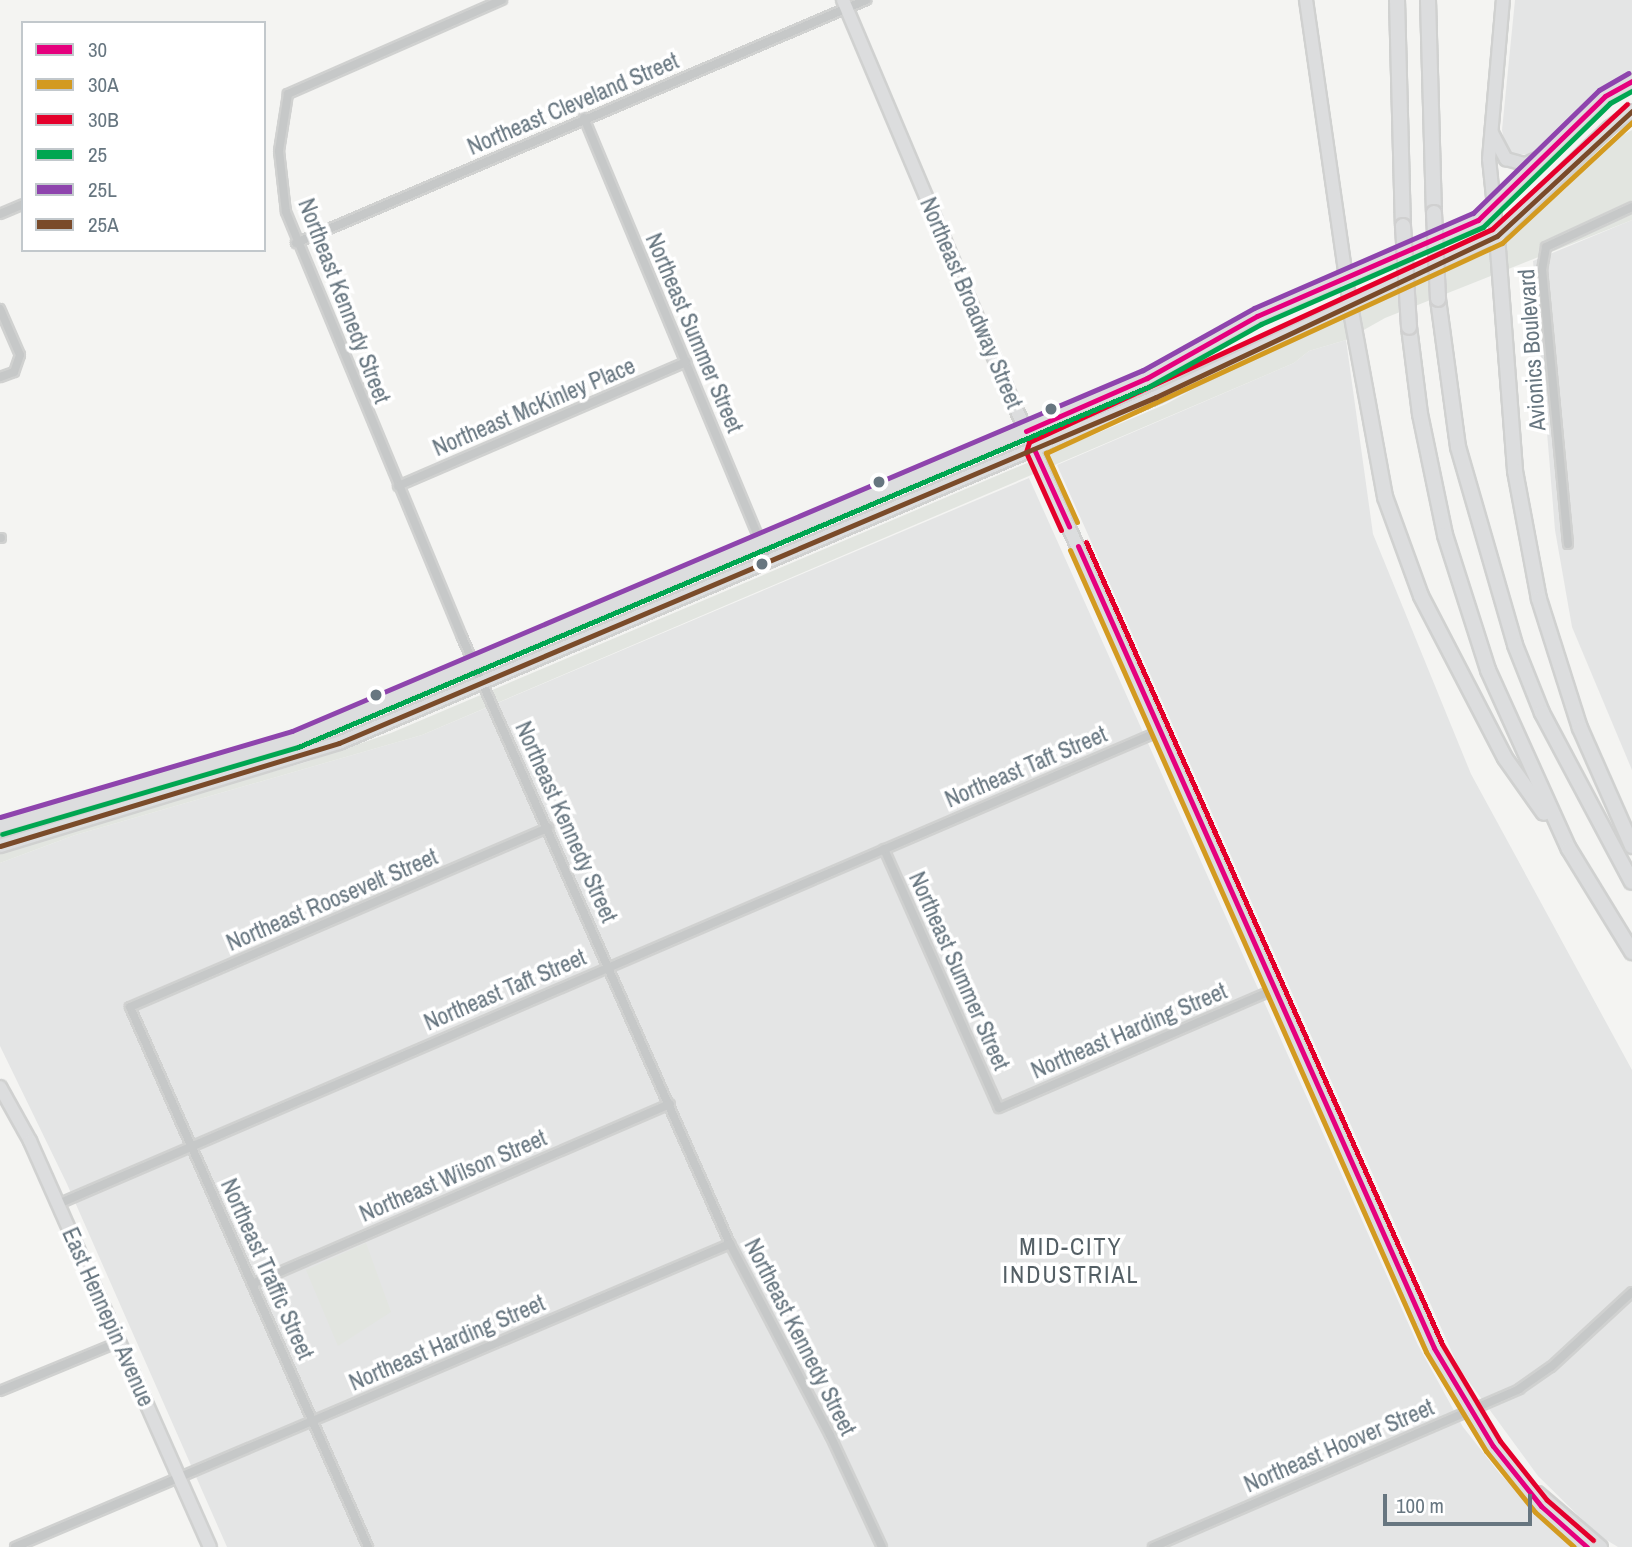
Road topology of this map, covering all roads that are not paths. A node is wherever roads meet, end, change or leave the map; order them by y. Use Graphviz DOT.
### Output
graph roads {
  1 [pos="502,0"];
  2 [pos="866,0"];
  3 [pos="1306,0"];
  4 [pos="1389,0"];
  5 [pos="1398,0"];
  6 [pos="1428,0"];
  7 [pos="1503,0"];
  8 [pos="845,4"];
  9 [pos="1630,85"];
  10 [pos="1632,111"];
  11 [pos="584,118"];
  12 [pos="1400,126"];
  13 [pos="1490,126"];
  14 [pos="1543,156"];
  15 [pos="21,205"];
  16 [pos="1494,205"];
  17 [pos="1632,207"];
  18 [pos="0,214"];
  19 [pos="1497,236"];
  20 [pos="296,243"];
  21 [pos="1344,277"];
  22 [pos="1350,306"];
  23 [pos="0,309"];
  24 [pos="685,362"];
  25 [pos="0,377"];
  26 [pos="1026,431"];
  27 [pos="1034,449"];
  28 [pos="398,486"];
  29 [pos="760,544"];
  30 [pos="1568,544"];
  31 [pos="769,564"];
  32 [pos="475,665"];
  33 [pos="483,682"];
  34 [pos="1160,731"];
  35 [pos="0,826"];
  36 [pos="548,828"];
  37 [pos="0,846"];
  38 [pos="1632,846"];
  39 [pos="884,849"];
  40 [pos="1569,849"];
  41 [pos="1632,882"];
  42 [pos="1632,952"];
  43 [pos="609,966"];
  44 [pos="1275,989"];
  45 [pos="130,1007"];
  46 [pos="1,1087"];
  47 [pos="670,1104"];
  48 [pos="999,1108"];
  49 [pos="191,1146"];
  50 [pos="58,1204"];
  51 [pos="730,1244"];
  52 [pos="252,1284"];
  53 [pos="1632,1292"];
  54 [pos="119,1342"];
  55 [pos="0,1391"];
  56 [pos="1469,1411"];
  57 [pos="313,1421"];
  58 [pos="1517,1475"];
  59 [pos="179,1477"];
  60 [pos="15,1547"];
  61 [pos="210,1547"];
  62 [pos="368,1547"];
  63 [pos="882,1547"];
  64 [pos="1153,1547"];
  65 [pos="1587,1547"];
  66 [pos="1601,1547"];
  1 -- 20 [label="street, Northeast Kennedy Street"];
  2 -- 8 [label="street, Northeast Cleveland Street"];
  3 -- 21 [label="main road"];
  4 -- 12 [label="highway"];
  5 -- 12 [label="highway"];
  6 -- 41 [label="highway, bridge"];
  7 -- 13 [label="main road"];
  8 -- 11 [label="street, Northeast Cleveland Street"];
  8 -- 26 [label="main road, Northeast Broadway Street"];
  9 -- 14 [label="main road"];
  10 -- 19 [label="main road"];
  11 -- 20 [label="street, Northeast Cleveland Street"];
  11 -- 24 [label="street, Northeast Summer Street"];
  12 -- 40 [label="highway, bridge"];
  13 -- 14 [label="main road"];
  13 -- 16 [label="main road"];
  14 -- 16 [label="main road"];
  15 -- 18 [label="street"];
  16 -- 19 [label="main road"];
  16 -- 21 [label="main road"];
  17 -- 30 [label="street, Avionics Boulevard"];
  19 -- 22 [label="main road"];
  19 -- 38 [label="highway"];
  20 -- 28 [label="street, Northeast Kennedy Street"];
  21 -- 22 [label="main road"];
  21 -- 26 [label="main road"];
  22 -- 27 [label="main road"];
  22 -- 40 [label="highway"];
  23 -- 25 [label="street"];
  24 -- 28 [label="street, Northeast McKinley Place"];
  24 -- 29 [label="street, Northeast Summer Street"];
  26 -- 27 [label="main road, Northeast Broadway Street"];
  26 -- 29 [label="main road"];
  27 -- 31 [label="main road"];
  27 -- 34 [label="main road, Northeast Broadway Street"];
  28 -- 32 [label="street, Northeast Kennedy Street"];
  29 -- 31 [label="street, Northeast Summer Street"];
  29 -- 32 [label="main road"];
  31 -- 33 [label="main road"];
  32 -- 33 [label="street, Northeast Kennedy Street"];
  32 -- 35 [label="main road"];
  33 -- 36 [label="street, Northeast Kennedy Street"];
  33 -- 37 [label="main road"];
  34 -- 39 [label="street, Northeast Taft Street"];
  34 -- 44 [label="main road, Northeast Broadway Street"];
  36 -- 43 [label="street, Northeast Kennedy Street"];
  36 -- 45 [label="street, Northeast Roosevelt Street"];
  39 -- 43 [label="street, Northeast Taft Street"];
  39 -- 48 [label="street, Northeast Summer Street"];
  40 -- 42 [label="highway"];
  43 -- 47 [label="street, Northeast Kennedy Street"];
  43 -- 49 [label="street, Northeast Taft Street"];
  44 -- 48 [label="street, Northeast Harding Street"];
  44 -- 56 [label="main road, Northeast Broadway Street"];
  45 -- 49 [label="street, Northeast Traffic Street"];
  46 -- 50 [label="main road, East Hennepin Avenue"];
  47 -- 51 [label="street, Northeast Kennedy Street"];
  47 -- 52 [label="street, Northeast Wilson Street"];
  49 -- 50 [label="street, Northeast Taft Street"];
  49 -- 52 [label="street, Northeast Traffic Street"];
  50 -- 54 [label="main road, East Hennepin Avenue"];
  51 -- 57 [label="street, Northeast Harding Street"];
  51 -- 63 [label="street, Northeast Kennedy Street"];
  52 -- 57 [label="street, Northeast Traffic Street"];
  53 -- 56 [label="street, Northeast Hoover Street"];
  54 -- 55 [label="street"];
  54 -- 59 [label="main road, East Hennepin Avenue"];
  56 -- 58 [label="main road, Northeast Broadway Street"];
  56 -- 64 [label="street, Northeast Hoover Street"];
  57 -- 59 [label="street, Northeast Harding Street"];
  57 -- 62 [label="street, Northeast Traffic Street"];
  58 -- 65 [label="main road, Northeast Broadway Street"];
  58 -- 66 [label="main road, Northeast Broadway Street"];
  59 -- 60 [label="street, Northeast Harding Street"];
  59 -- 61 [label="main road, East Hennepin Avenue"];
}
